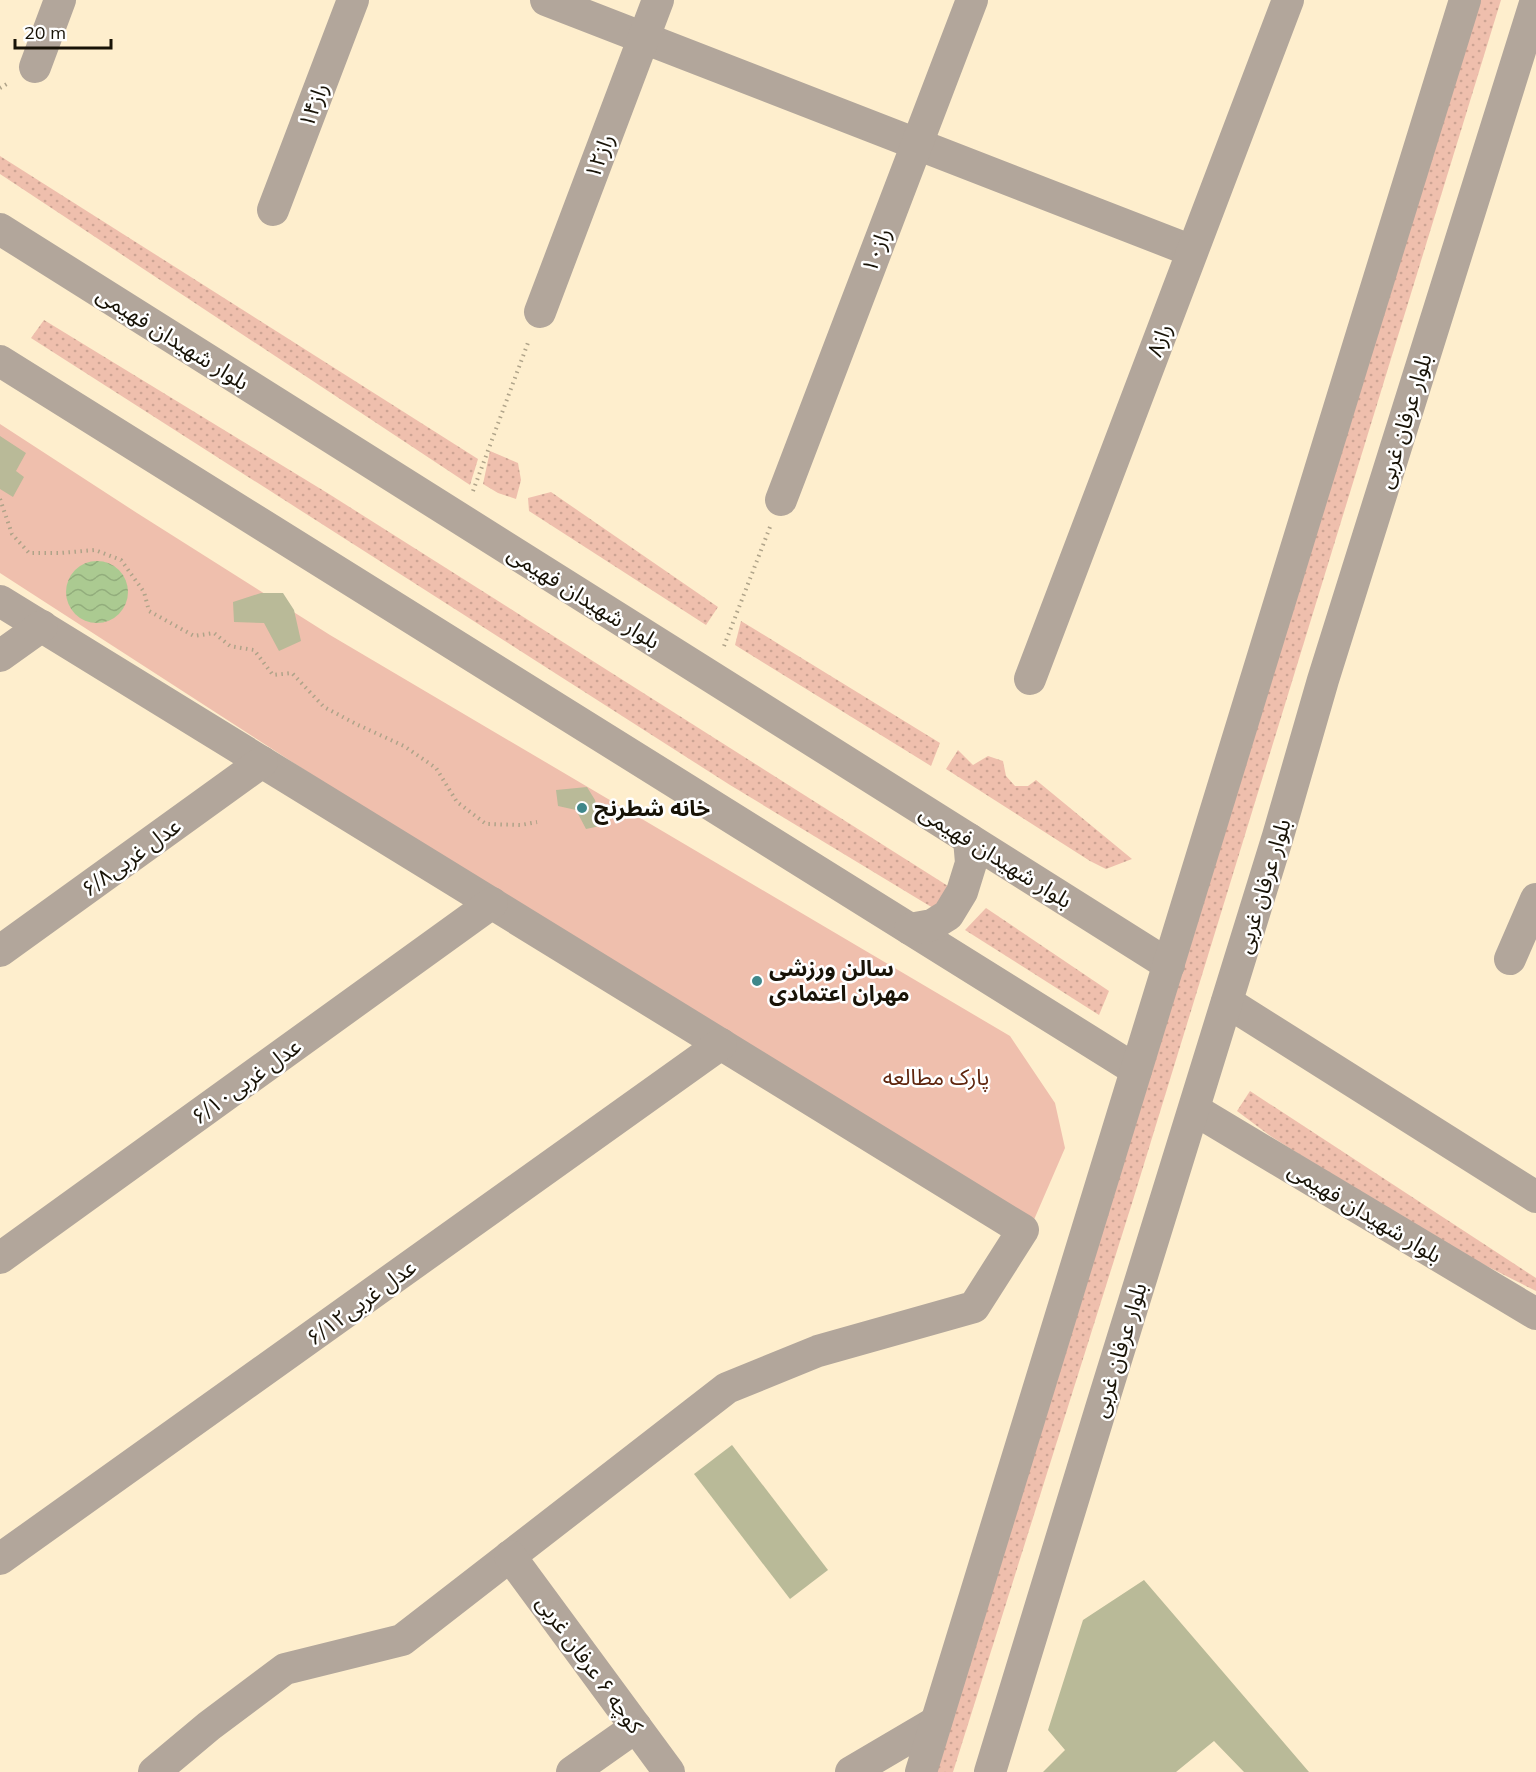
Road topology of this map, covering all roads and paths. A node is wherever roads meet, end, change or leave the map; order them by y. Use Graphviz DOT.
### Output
graph roads {
  1 [pos="60,0"];
  2 [pos="353,0"];
  3 [pos="546,0"];
  4 [pos="658,0"];
  5 [pos="972,0"];
  6 [pos="1288,0"];
  7 [pos="1465,0"];
  8 [pos="1536,0"];
  9 [pos="644,38"];
  10 [pos="35,67"];
  11 [pos="917,144"];
  12 [pos="273,210"];
  13 [pos="0,229"];
  14 [pos="1192,251"];
  15 [pos="540,312"];
  16 [pos="0,361"];
  17 [pos="0,499"];
  18 [pos="781,500"];
  19 [pos="462,520"];
  20 [pos="0,601"];
  21 [pos="42,626"];
  22 [pos="0,656"];
  23 [pos="712,677"];
  24 [pos="1030,680"];
  25 [pos="262,762"];
  26 [pos="537,822"];
  27 [pos="969,839"];
  28 [pos="1536,899"];
  29 [pos="492,903"];
  30 [pos="910,930"];
  31 [pos="0,951"];
  32 [pos="1510,959"];
  33 [pos="1169,965"];
  34 [pos="1227,1002"];
  35 [pos="722,1044"];
  36 [pos="1136,1070"];
  37 [pos="1195,1110"];
  38 [pos="1536,1197"];
  39 [pos="0,1258"];
  40 [pos="1536,1314"];
  41 [pos="510,1556"];
  42 [pos="0,1559"];
  43 [pos="936,1722"];
  44 [pos="636,1726"];
  45 [pos="154,1772"];
  46 [pos="572,1772"];
  47 [pos="669,1772"];
  48 [pos="851,1772"];
  49 [pos="921,1772"];
  50 [pos="990,1772"];
  1 -- 10 [label="street"];
  2 -- 12 [label="street, راز۱۴"];
  3 -- 9 [label="street"];
  4 -- 9 [label="street, راز۱۲"];
  5 -- 11 [label="street, راز۱۰"];
  6 -- 14 [label="street, راز۸"];
  7 -- 33 [label="street"];
  8 -- 34 [label="street, بلوار عرفان غربی"];
  9 -- 11 [label="street"];
  9 -- 15 [label="street, راز۱۲"];
  11 -- 14 [label="street"];
  11 -- 18 [label="street, راز۱۰"];
  13 -- 19 [label="street, بلوار شهیدان فهیمی"];
  14 -- 24 [label="street, راز۸"];
  15 -- 19 [label="path"];
  16 -- 30 [label="street"];
  17 -- 26 [label="path"];
  18 -- 23 [label="path"];
  19 -- 23 [label="street, بلوار شهیدان فهیمی"];
  20 -- 21 [label="street"];
  21 -- 22 [label="street"];
  21 -- 25 [label="street"];
  23 -- 27 [label="street, بلوار شهیدان فهیمی"];
  25 -- 29 [label="street"];
  25 -- 31 [label="street, ۶/۸عدل غربی"];
  27 -- 30 [label="street"];
  27 -- 33 [label="street, بلوار شهیدان فهیمی"];
  28 -- 32 [label="street"];
  29 -- 35 [label="street"];
  29 -- 39 [label="street, ۶/۱۰عدل غربی"];
  30 -- 36 [label="street"];
  33 -- 36 [label="street"];
  34 -- 37 [label="street, بلوار عرفان غربی"];
  34 -- 38 [label="street"];
  35 -- 41 [label="street"];
  35 -- 42 [label="street, ۶/۱۲عدل غربی"];
  36 -- 43 [label="street"];
  37 -- 40 [label="street, بلوار شهیدان فهیمی"];
  37 -- 50 [label="street, بلوار عرفان غربی"];
  41 -- 44 [label="street, کوچه ۶ عرفان غربی"];
  41 -- 45 [label="street"];
  43 -- 48 [label="street"];
  43 -- 49 [label="street"];
  44 -- 46 [label="street"];
  44 -- 47 [label="street, کوچه ۶ عرفان غربی"];
}
